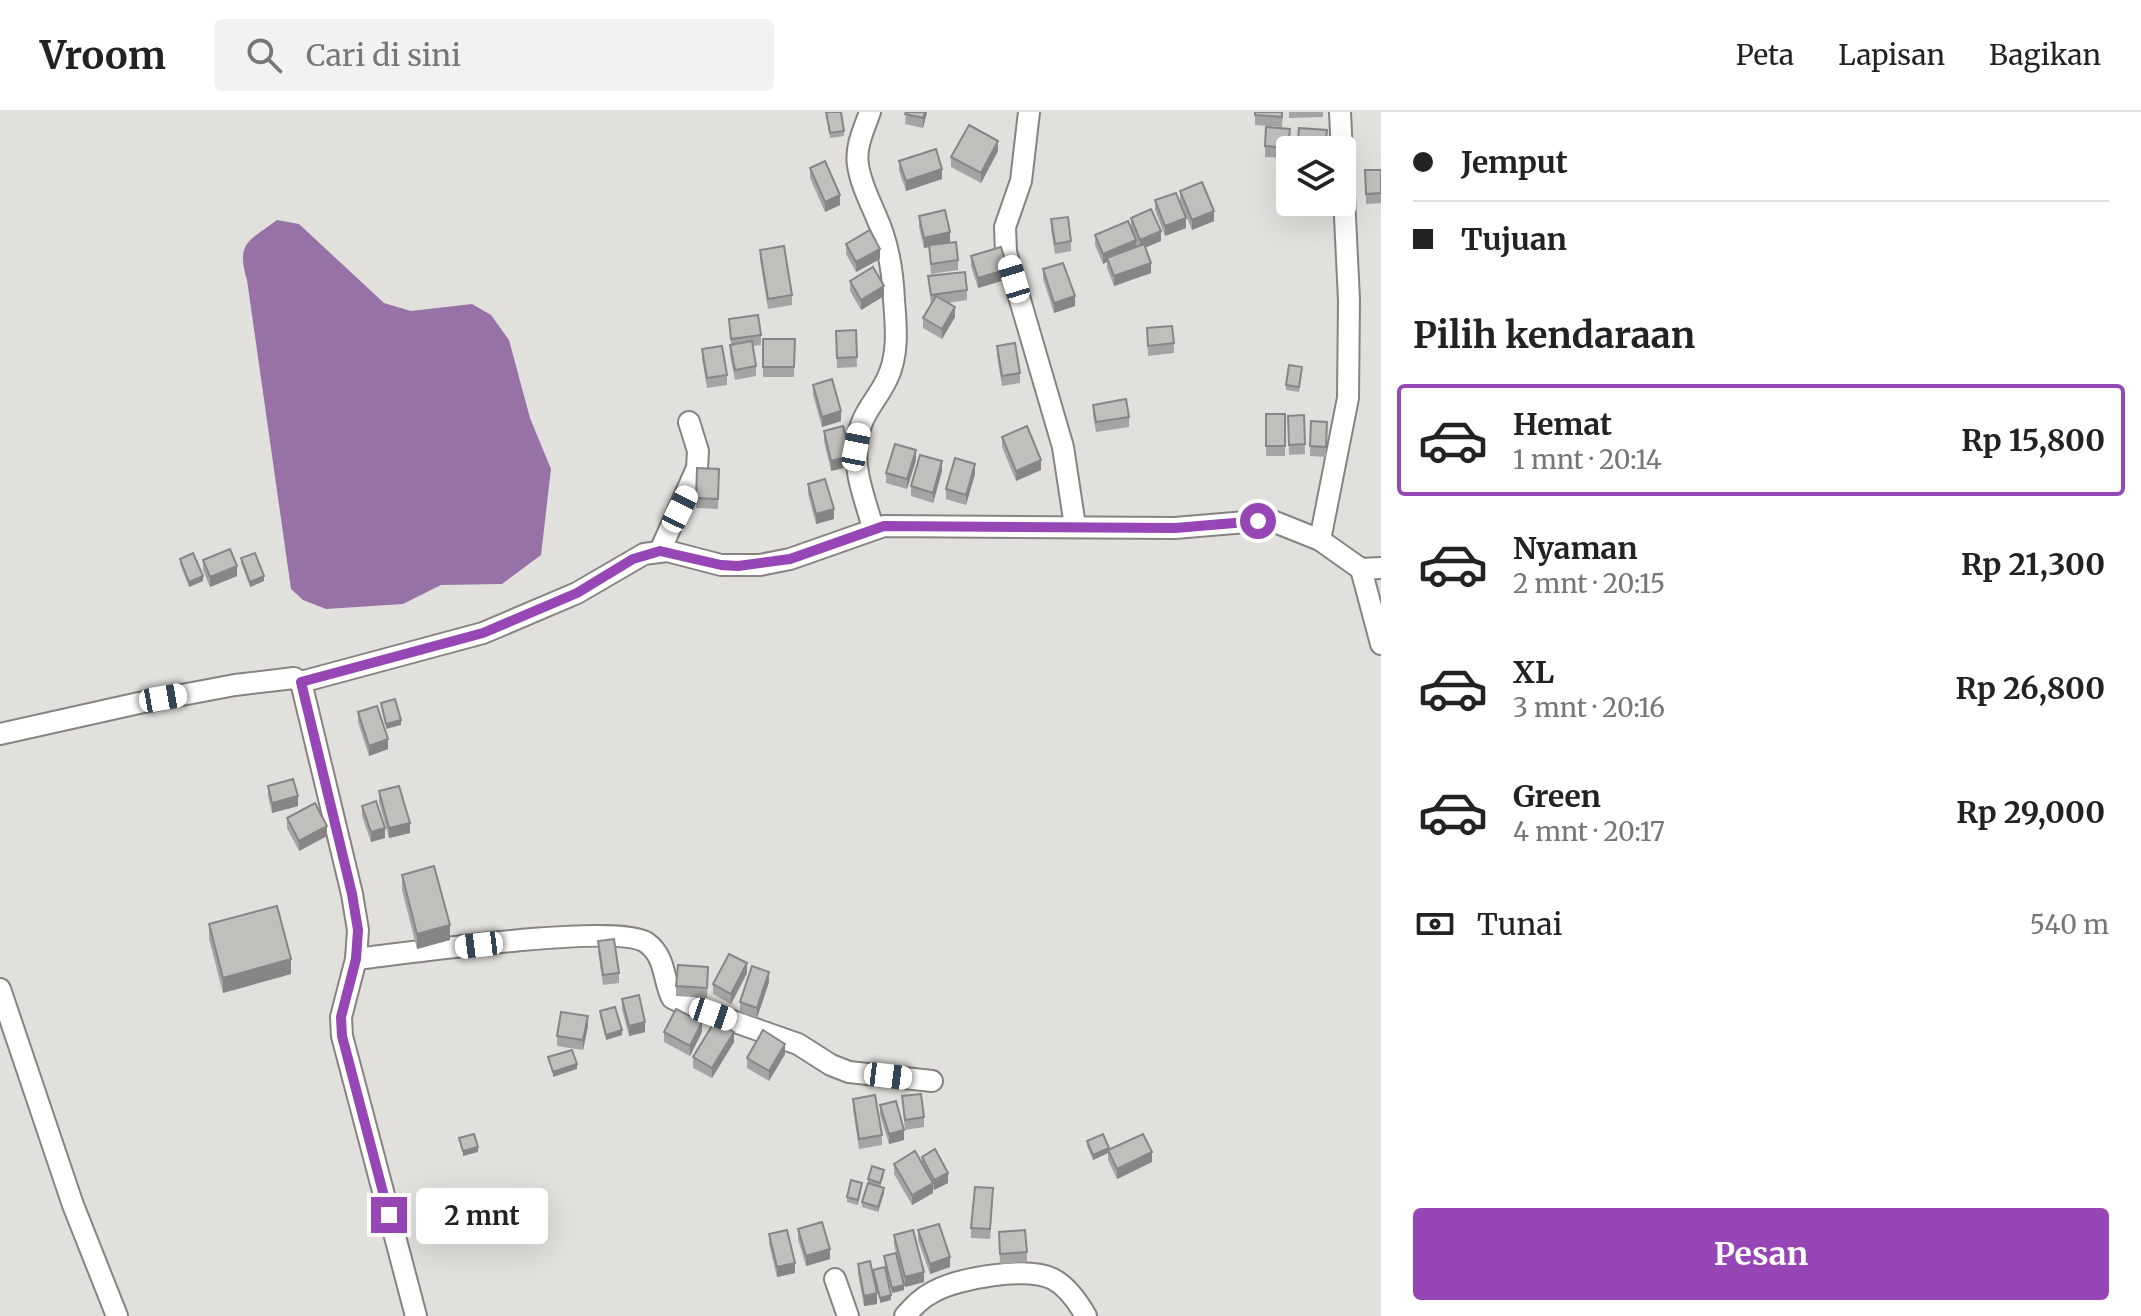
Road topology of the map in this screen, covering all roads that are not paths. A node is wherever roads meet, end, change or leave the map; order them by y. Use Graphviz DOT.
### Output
graph roads {
  1 [pos="870,112"];
  2 [pos="1029,112"];
  3 [pos="1340,112"];
  4 [pos="689,422"];
  5 [pos="1075,526"];
  6 [pos="873,528"];
  7 [pos="1320,540"];
  8 [pos="660,551"];
  9 [pos="1371,568"];
  10 [pos="1381,644"];
  11 [pos="301,682"];
  12 [pos="0,734"];
  13 [pos="356,959"];
  14 [pos="0,989"];
  15 [pos="932,1081"];
  16 [pos="835,1279"];
  17 [pos="117,1316"];
  18 [pos="416,1316"];
  19 [pos="848,1316"];
  20 [pos="905,1316"];
  21 [pos="1086,1316"];
  1 -- 6 [label="street"];
  2 -- 5 [label="street"];
  3 -- 7 [label="street"];
  4 -- 8 [label="street"];
  5 -- 6 [label="street"];
  5 -- 7 [label="street"];
  6 -- 8 [label="street"];
  7 -- 9 [label="street"];
  8 -- 11 [label="street"];
  9 -- 10 [label="street"];
  11 -- 12 [label="street"];
  11 -- 13 [label="street"];
  13 -- 15 [label="street"];
  13 -- 18 [label="street"];
  14 -- 17 [label="street"];
  16 -- 19 [label="street"];
  20 -- 21 [label="street"];
}
